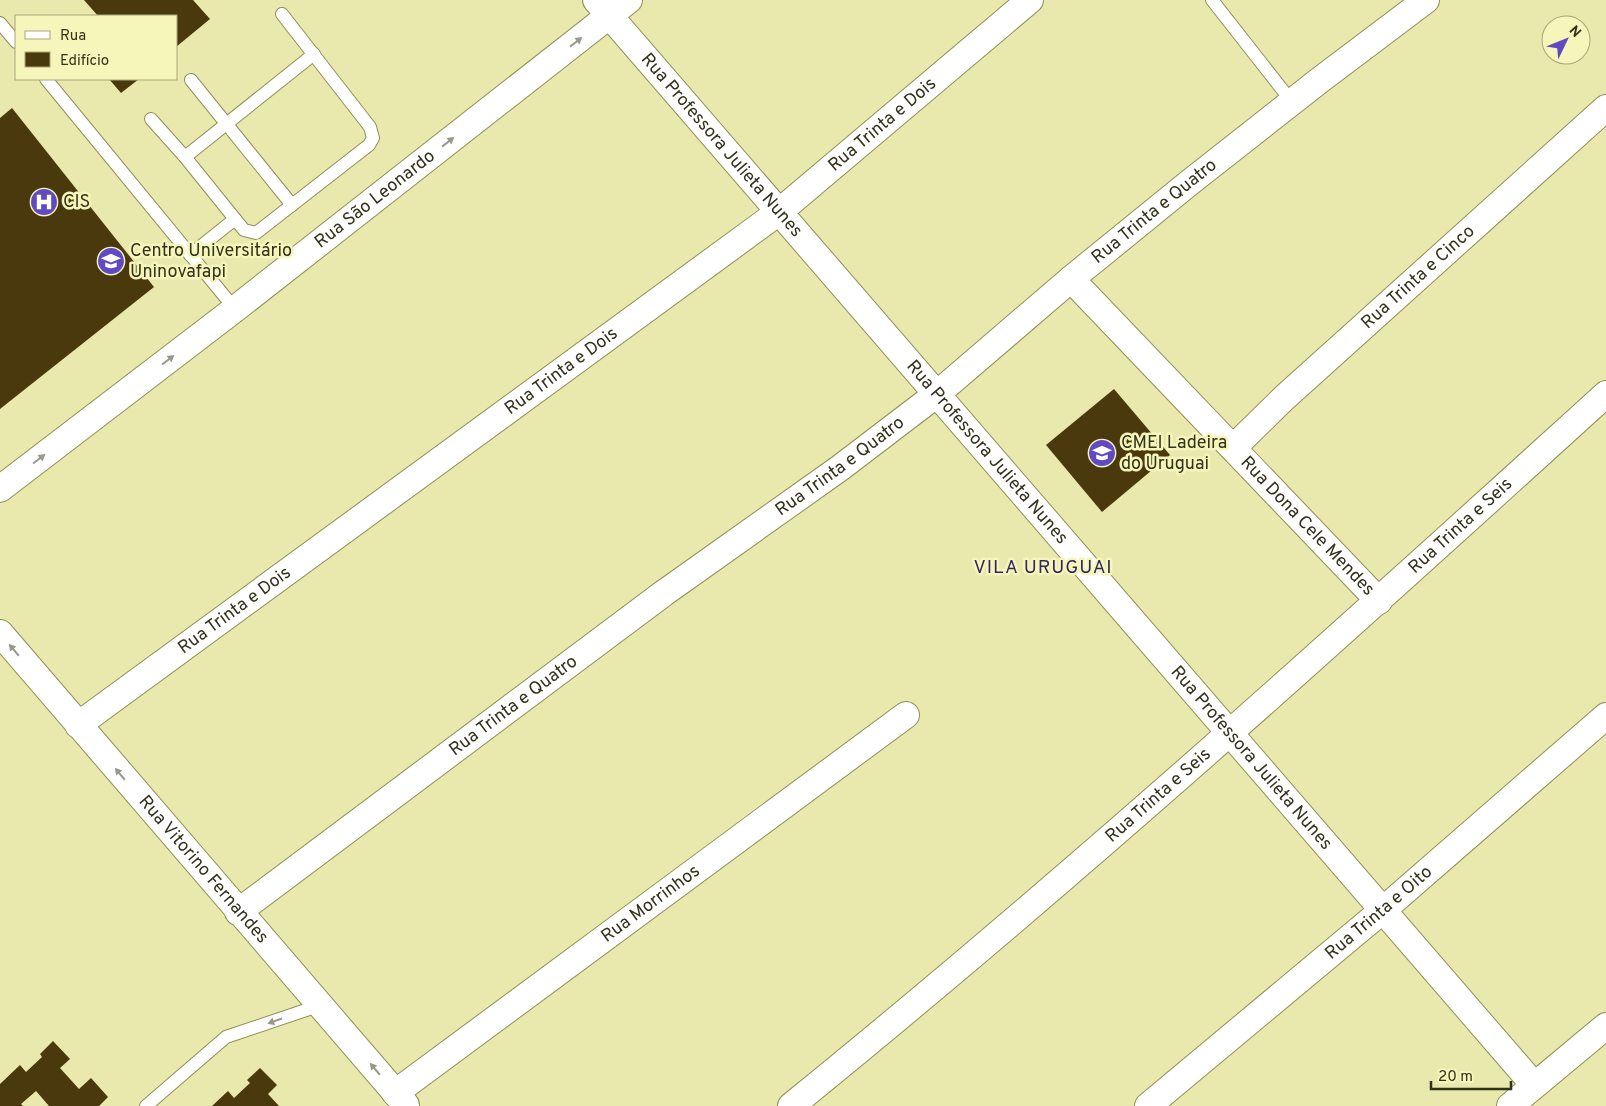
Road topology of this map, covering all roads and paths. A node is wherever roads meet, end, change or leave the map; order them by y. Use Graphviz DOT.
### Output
graph roads {
  1 [pos="1030,0"];
  2 [pos="1212,0"];
  3 [pos="1426,0"];
  4 [pos="611,5"];
  5 [pos="282,14"];
  6 [pos="0,23"];
  7 [pos="15,41"];
  8 [pos="314,54"];
  9 [pos="47,80"];
  10 [pos="191,80"];
  11 [pos="1292,102"];
  12 [pos="1606,108"];
  13 [pos="151,120"];
  14 [pos="228,123"];
  15 [pos="185,157"];
  16 [pos="292,205"];
  17 [pos="779,212"];
  18 [pos="235,219"];
  19 [pos="190,255"];
  20 [pos="1071,279"];
  21 [pos="235,309"];
  22 [pos="937,394"];
  23 [pos="1606,394"];
  24 [pos="1233,448"];
  25 [pos="0,488"];
  26 [pos="1379,601"];
  27 [pos="0,633"];
  28 [pos="906,715"];
  29 [pos="1606,716"];
  30 [pos="78,725"];
  31 [pos="1229,732"];
  32 [pos="1383,910"];
  33 [pos="238,912"];
  34 [pos="321,1005"];
  35 [pos="1606,1026"];
  36 [pos="1534,1084"];
  37 [pos="401,1099"];
  38 [pos="146,1106"];
  39 [pos="791,1106"];
  40 [pos="1148,1106"];
  41 [pos="1510,1106"];
  1 -- 17 [label="street, Rua Trinta e Dois"];
  2 -- 11 [label="lane"];
  3 -- 11 [label="street, Rua Trinta e Quatro"];
  4 -- 17 [label="street, Rua Professora Julieta Nunes"];
  21 -- 4 [label="street, Rua São Leonardo, one-way"];
  5 -- 8 [label="lane"];
  6 -- 7 [label="lane"];
  8 -- 14 [label="lane"];
  8 -- 16 [label="lane"];
  9 -- 19 [label="lane"];
  10 -- 14 [label="lane"];
  11 -- 20 [label="street, Rua Trinta e Quatro"];
  12 -- 24 [label="street, Rua Trinta e Cinco"];
  13 -- 15 [label="lane"];
  14 -- 15 [label="lane"];
  14 -- 16 [label="lane"];
  15 -- 18 [label="lane"];
  16 -- 18 [label="lane"];
  17 -- 22 [label="street, Rua Professora Julieta Nunes"];
  17 -- 30 [label="street, Rua Trinta e Dois"];
  18 -- 19 [label="lane"];
  19 -- 21 [label="lane"];
  20 -- 22 [label="street, Rua Trinta e Quatro"];
  20 -- 24 [label="street, Rua Dona Cele Mendes"];
  25 -- 21 [label="street, Rua São Leonardo, one-way"];
  22 -- 31 [label="street, Rua Professora Julieta Nunes"];
  22 -- 33 [label="street, Rua Trinta e Quatro"];
  23 -- 26 [label="street, Rua Trinta e Seis"];
  24 -- 26 [label="street, Rua Dona Cele Mendes"];
  26 -- 31 [label="street, Rua Trinta e Seis"];
  30 -- 27 [label="street, Rua Vitorino Fernandes, one-way"];
  28 -- 37 [label="street, Rua Morrinhos"];
  29 -- 32 [label="street, Rua Trinta e Oito"];
  33 -- 30 [label="street, Rua Vitorino Fernandes, one-way"];
  31 -- 32 [label="street, Rua Professora Julieta Nunes"];
  31 -- 39 [label="street, Rua Trinta e Seis"];
  32 -- 36 [label="street, Rua Professora Julieta Nunes"];
  32 -- 40 [label="street, Rua Trinta e Oito"];
  33 -- 34 [label="street, Rua Vitorino Fernandes"];
  37 -- 34 [label="street, Rua Vitorino Fernandes, one-way"];
  34 -- 38 [label="lane, one-way"];
  35 -- 36 [label="street"];
  36 -- 41 [label="street"];
}
